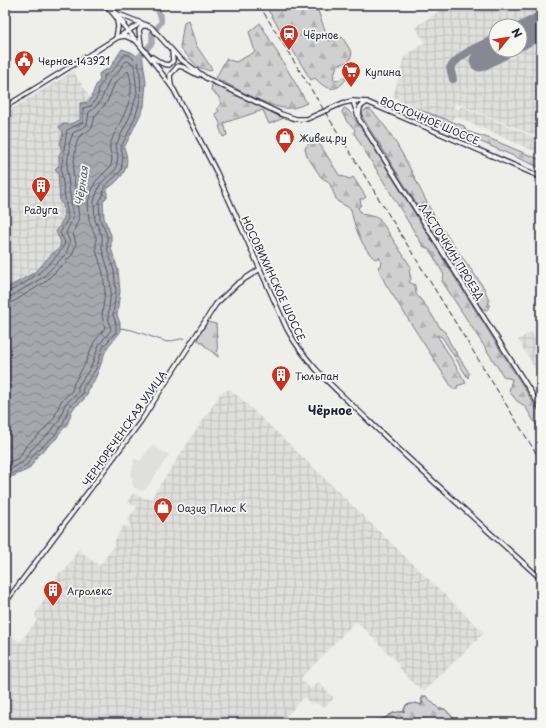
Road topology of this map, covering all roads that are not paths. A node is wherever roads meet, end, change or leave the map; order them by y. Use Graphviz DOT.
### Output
graph roads {
  1 [pos="106,5"];
  2 [pos="111,5"];
  3 [pos="116,15"];
  4 [pos="142,23"];
  5 [pos="152,28"];
  6 [pos="127,30"];
  7 [pos="116,38"];
  8 [pos="141,46"];
  9 [pos="172,50"];
  10 [pos="149,56"];
  11 [pos="206,78"];
  12 [pos="172,86"];
  13 [pos="353,101"];
  14 [pos="366,102"];
  15 [pos="5,107"];
  16 [pos="359,119"];
  17 [pos="541,177"];
  18 [pos="260,269"];
  19 [pos="541,408"];
  20 [pos="541,579"];
  21 [pos="5,604"];
  1 -- 3 [label="main road"];
  2 -- 3 [label="main road"];
  3 -- 4 [label="main road, ВОСТОЧНОЕ ШОССЕ"];
  3 -- 6 [label="main road, НОСОВИХИНСКОЕ ШОССЕ"];
  3 -- 7 [label="main road"];
  4 -- 5 [label="main road, ВОСТОЧНОЕ ШОССЕ"];
  4 -- 6 [label="main road"];
  5 -- 8 [label="main road"];
  5 -- 9 [label="main road, ВОСТОЧНОЕ ШОССЕ"];
  6 -- 7 [label="main road"];
  6 -- 8 [label="main road, НОСОВИХИНСКОЕ ШОССЕ"];
  7 -- 8 [label="main road"];
  7 -- 15 [label="main road"];
  8 -- 10 [label="main road, НОСОВИХИНСКОЕ ШОССЕ"];
  9 -- 10 [label="main road"];
  9 -- 11 [label="main road, ВОСТОЧНОЕ ШОССЕ"];
  10 -- 12 [label="main road, НОСОВИХИНСКОЕ ШОССЕ"];
  11 -- 12 [label="main road"];
  11 -- 13 [label="main road, ВОСТОЧНОЕ ШОССЕ"];
  12 -- 18 [label="main road, НОСОВИХИНСКОЕ ШОССЕ"];
  13 -- 14 [label="main road, ВОСТОЧНОЕ ШОССЕ"];
  13 -- 16 [label="main road, ЛАСТОЧКИН ПРОЕЗД"];
  14 -- 16 [label="main road"];
  14 -- 17 [label="main road, ВОСТОЧНОЕ ШОССЕ"];
  16 -- 19 [label="main road, ЛАСТОЧКИН ПРОЕЗД"];
  18 -- 20 [label="main road, НОСОВИХИНСКОЕ ШОССЕ"];
  18 -- 21 [label="main road, ЧЕРНОРЕЧЕНСКАЯ УЛИЦА"];
}
